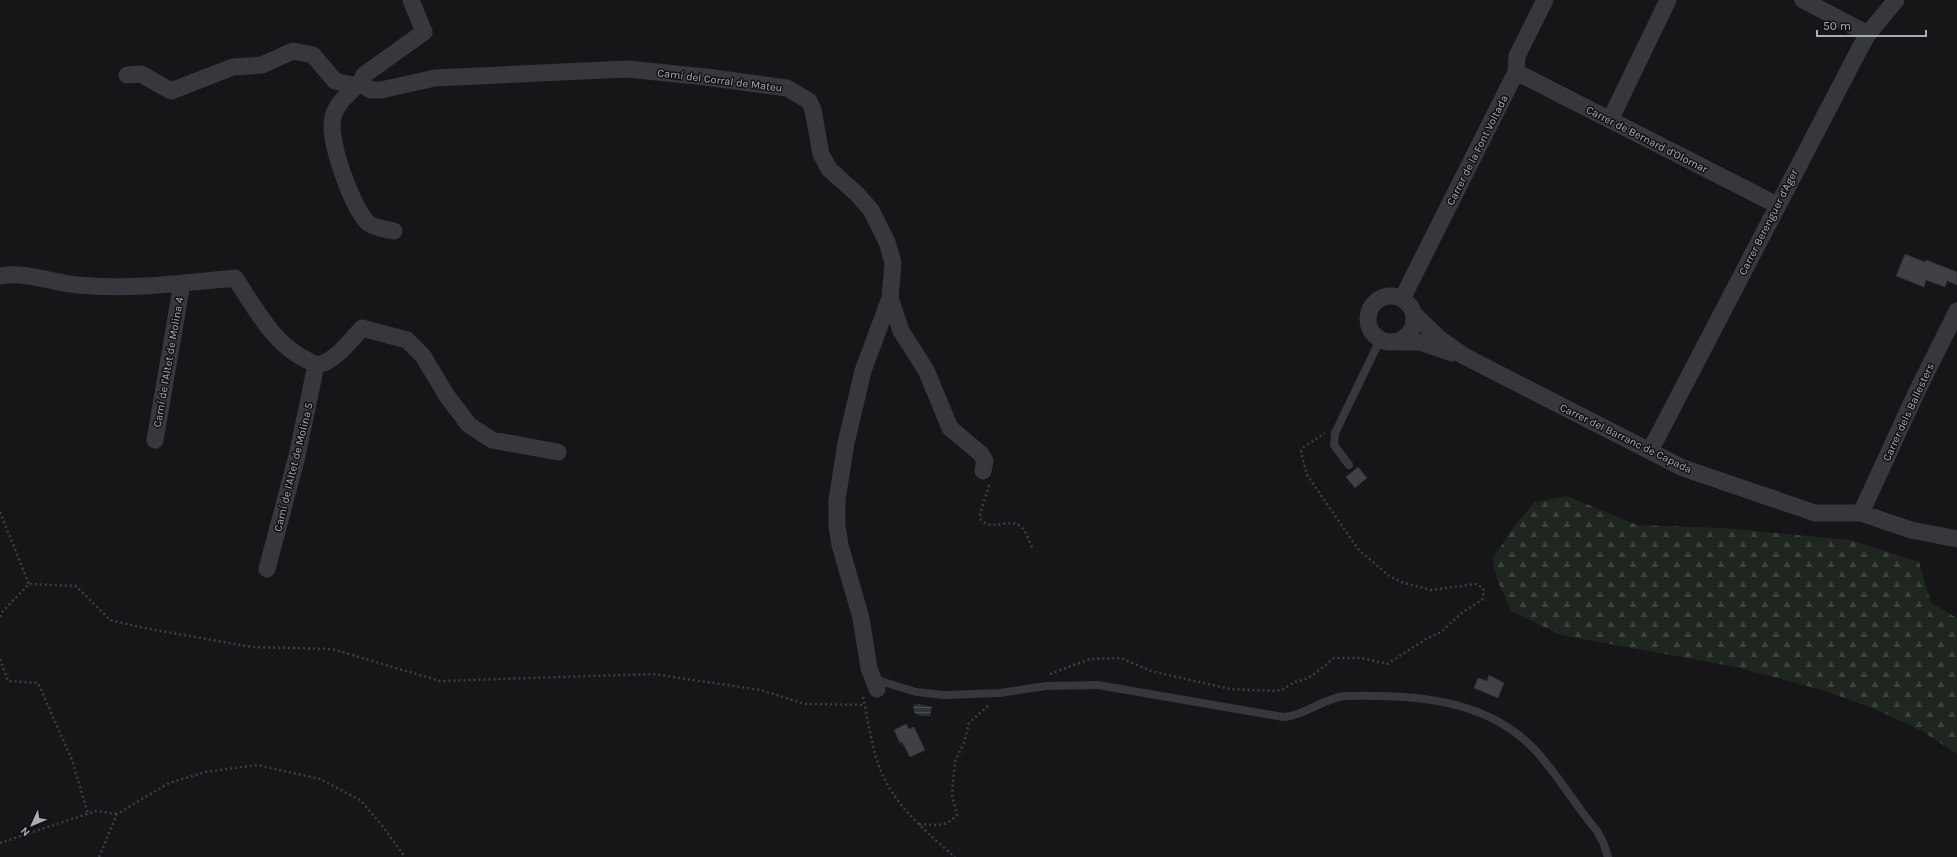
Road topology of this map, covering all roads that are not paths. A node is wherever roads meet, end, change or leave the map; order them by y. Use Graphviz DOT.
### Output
graph roads {
  1 [pos="410,0"];
  2 [pos="1545,0"];
  3 [pos="1668,0"];
  4 [pos="1803,0"];
  5 [pos="1896,0"];
  6 [pos="1868,34"];
  7 [pos="1516,72"];
  8 [pos="127,76"];
  9 [pos="360,85"];
  10 [pos="1610,120"];
  11 [pos="1777,205"];
  12 [pos="394,231"];
  13 [pos="0,276"];
  14 [pos="182,283"];
  15 [pos="890,298"];
  16 [pos="1402,299"];
  17 [pos="1957,311"];
  18 [pos="1413,313"];
  19 [pos="1388,341"];
  20 [pos="1464,356"];
  21 [pos="316,365"];
  22 [pos="155,440"];
  23 [pos="1650,451"];
  24 [pos="558,452"];
  25 [pos="1349,465"];
  26 [pos="984,466"];
  27 [pos="1861,513"];
  28 [pos="1957,539"];
  29 [pos="267,569"];
  30 [pos="870,687"];
  31 [pos="1608,857"];
  1 -- 9 [label="street"];
  2 -- 7 [label="street, Carrer de la Font Voltada"];
  3 -- 10 [label="street"];
  4 -- 6 [label="street"];
  5 -- 6 [label="street, Carrer Berenguer d'Ager"];
  6 -- 11 [label="street, Carrer Berenguer d'Ager"];
  7 -- 10 [label="street, Carrer de Bernard d'Olomar"];
  7 -- 16 [label="street, Carrer de la Font Voltada"];
  8 -- 9 [label="street, Camí del Corral de Mateu"];
  9 -- 12 [label="street"];
  9 -- 15 [label="street, Camí del Corral de Mateu"];
  10 -- 11 [label="street, Carrer de Bernard d'Olomar"];
  11 -- 23 [label="street, Carrer Berenguer d'Ager"];
  13 -- 14 [label="street"];
  14 -- 21 [label="street"];
  14 -- 22 [label="street, Camí de l'Altet de Molina 4"];
  15 -- 26 [label="street"];
  15 -- 30 [label="street, Camí del Corral de Mateu"];
  16 -- 18 [label="street"];
  16 -- 19 [label="street"];
  17 -- 27 [label="street, Carrer dels Ballesters"];
  18 -- 19 [label="street"];
  18 -- 20 [label="street, Carrer del Barranc de Capada"];
  19 -- 20 [label="street, Carrer del Barranc de Capada"];
  19 -- 25 [label="lane"];
  20 -- 23 [label="street, Carrer del Barranc de Capada"];
  21 -- 24 [label="street"];
  21 -- 29 [label="street, Camí de l'Altet de Molina 5"];
  23 -- 27 [label="street, Carrer del Barranc de Capada"];
  27 -- 28 [label="street, Carrer del Barranc de Capada"];
  30 -- 31 [label="lane"];
}
